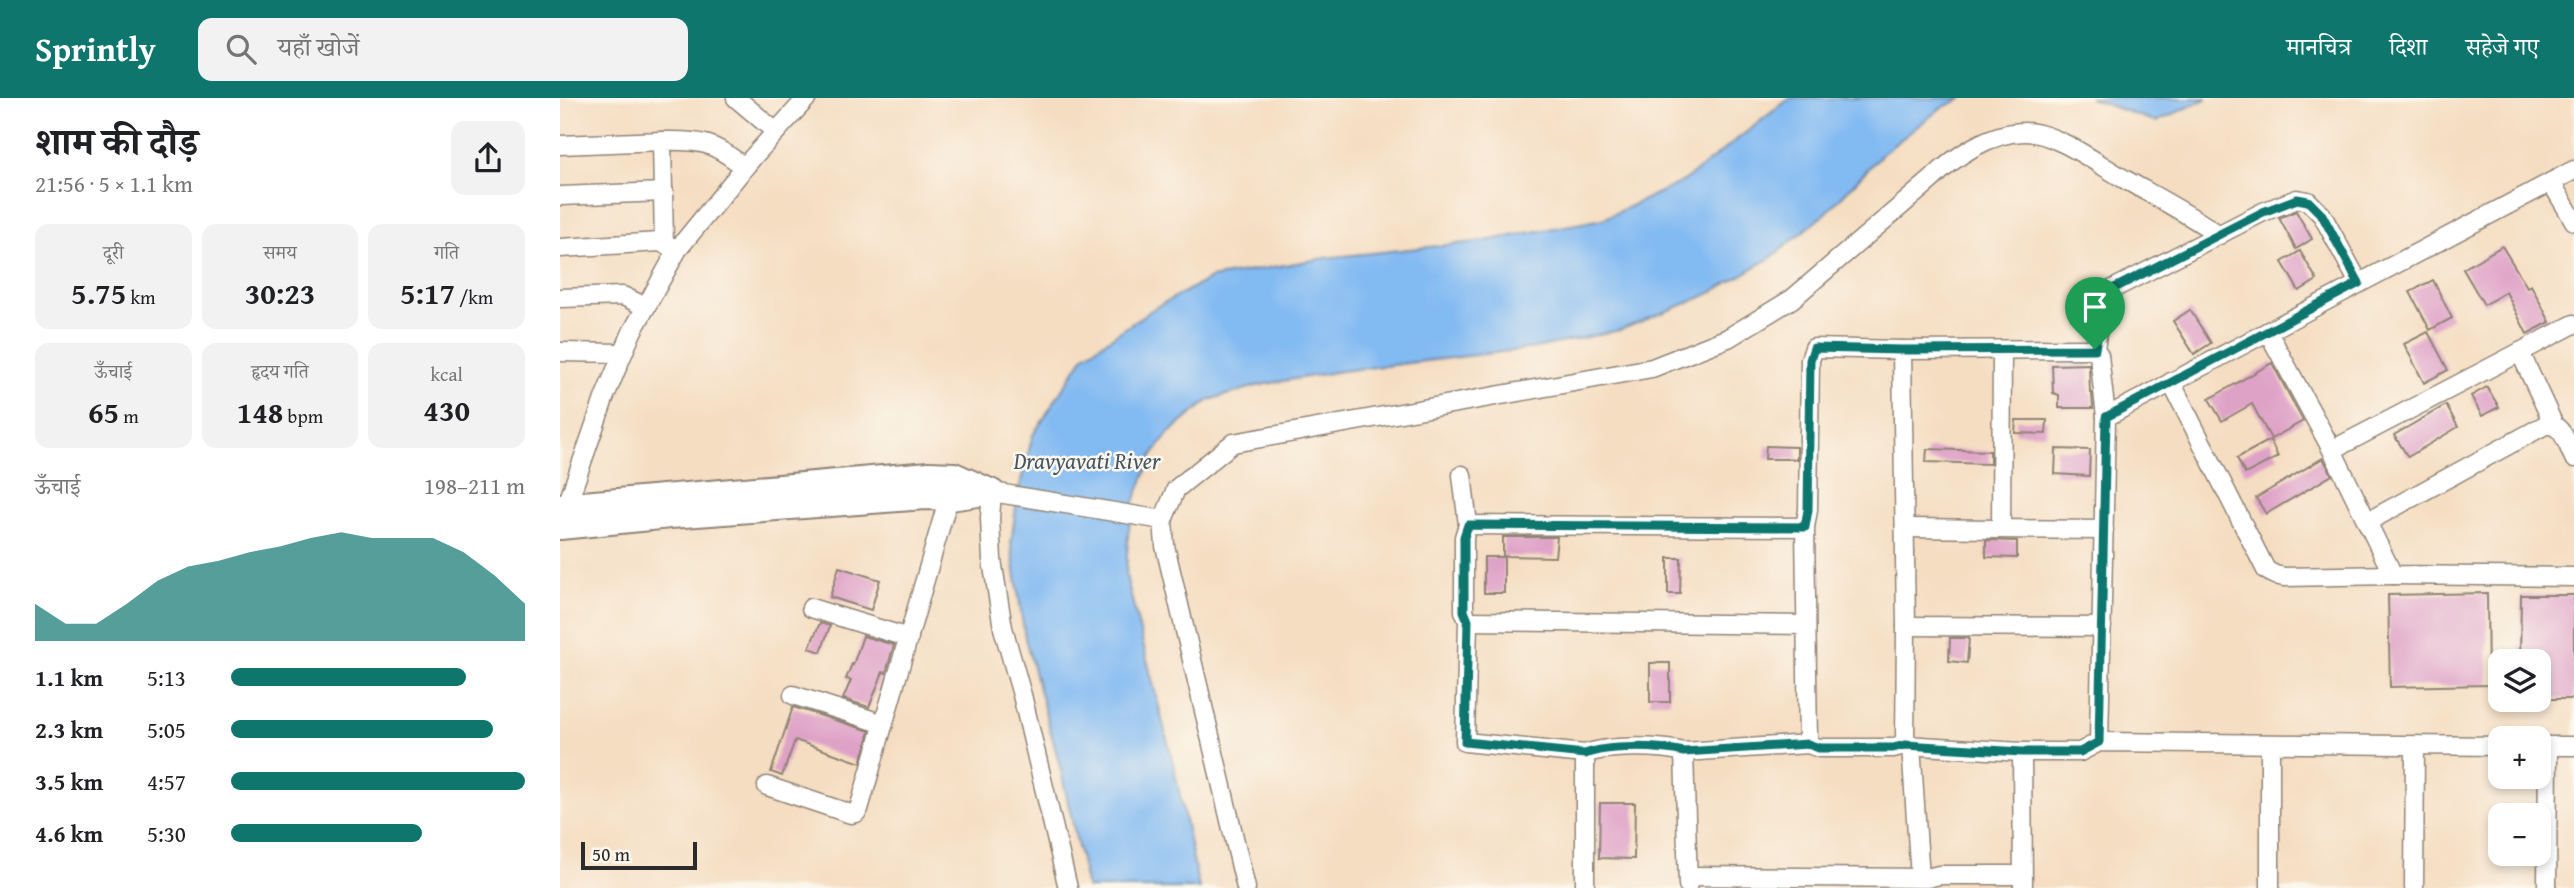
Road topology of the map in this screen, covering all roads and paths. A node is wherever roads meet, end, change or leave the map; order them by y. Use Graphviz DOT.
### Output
graph roads {
  1 [pos="736,98"];
  2 [pos="807,98"];
  3 [pos="776,132"];
  4 [pos="662,141"];
  5 [pos="560,145"];
  6 [pos="744,167"];
  7 [pos="2574,170"];
  8 [pos="2551,182"];
  9 [pos="664,192"];
  10 [pos="560,196"];
  11 [pos="2574,222"];
  12 [pos="2219,235"];
  13 [pos="671,246"];
  14 [pos="560,248"];
  15 [pos="2359,283"];
  16 [pos="560,298"];
  17 [pos="646,307"];
  18 [pos="2574,324"];
  19 [pos="2268,331"];
  20 [pos="2095,349"];
  21 [pos="1902,350"];
  22 [pos="2002,350"];
  23 [pos="560,352"];
  24 [pos="2520,352"];
  25 [pos="623,353"];
  26 [pos="2171,382"];
  27 [pos="2106,417"];
  28 [pos="2553,423"];
  29 [pos="2332,450"];
  30 [pos="2574,458"];
  31 [pos="1462,475"];
  32 [pos="952,487"];
  33 [pos="992,492"];
  34 [pos="562,513"];
  35 [pos="1163,520"];
  36 [pos="2367,522"];
  37 [pos="1468,525"];
  38 [pos="1805,527"];
  39 [pos="1905,528"];
  40 [pos="2001,529"];
  41 [pos="2104,530"];
  42 [pos="2393,575"];
  43 [pos="2574,577"];
  44 [pos="811,607"];
  45 [pos="1468,621"];
  46 [pos="1806,625"];
  47 [pos="1906,626"];
  48 [pos="2102,627"];
  49 [pos="909,638"];
  50 [pos="793,695"];
  51 [pos="884,724"];
  52 [pos="2099,742"];
  53 [pos="1808,744"];
  54 [pos="1908,745"];
  55 [pos="2270,745"];
  56 [pos="2415,746"];
  57 [pos="2488,746"];
  58 [pos="2551,746"];
  59 [pos="2574,746"];
  60 [pos="1684,752"];
  61 [pos="2022,752"];
  62 [pos="1585,754"];
  63 [pos="767,786"];
  64 [pos="2545,789"];
  65 [pos="2022,881"];
  66 [pos="1688,882"];
  67 [pos="1925,882"];
  68 [pos="1068,888"];
  69 [pos="1246,888"];
  70 [pos="1586,888"];
  71 [pos="2270,888"];
  72 [pos="2414,888"];
  73 [pos="2547,888"];
  1 -- 3 [label="street"];
  2 -- 3 [label="street"];
  3 -- 6 [label="street"];
  4 -- 5 [label="street"];
  4 -- 6 [label="street"];
  4 -- 9 [label="street"];
  6 -- 13 [label="street"];
  7 -- 8 [label="street"];
  8 -- 11 [label="street"];
  8 -- 15 [label="street"];
  9 -- 10 [label="street"];
  9 -- 13 [label="street"];
  12 -- 15 [label="street"];
  12 -- 20 [label="street"];
  12 -- 35 [label="street"];
  13 -- 14 [label="street"];
  13 -- 17 [label="street"];
  15 -- 19 [label="street"];
  16 -- 17 [label="street"];
  17 -- 25 [label="street"];
  18 -- 24 [label="street"];
  19 -- 26 [label="street"];
  19 -- 29 [label="street"];
  20 -- 22 [label="street"];
  20 -- 27 [label="street"];
  21 -- 22 [label="street"];
  21 -- 38 [label="street"];
  21 -- 39 [label="street"];
  22 -- 40 [label="street"];
  23 -- 25 [label="street"];
  24 -- 28 [label="street"];
  24 -- 29 [label="street"];
  25 -- 34 [label="street"];
  26 -- 27 [label="street"];
  26 -- 42 [label="street"];
  27 -- 41 [label="street"];
  28 -- 30 [label="street"];
  28 -- 36 [label="street"];
  29 -- 36 [label="street"];
  31 -- 37 [label="street"];
  32 -- 33 [label="street"];
  32 -- 34 [label="street"];
  32 -- 49 [label="street"];
  33 -- 35 [label="street"];
  33 -- 68 [label="street"];
  35 -- 69 [label="street"];
  36 -- 42 [label="street"];
  37 -- 38 [label="street"];
  37 -- 45 [label="street"];
  38 -- 46 [label="street"];
  39 -- 40 [label="street"];
  39 -- 47 [label="street"];
  40 -- 41 [label="street"];
  41 -- 48 [label="street"];
  42 -- 43 [label="street"];
  44 -- 49 [label="street"];
  45 -- 46 [label="street"];
  45 -- 62 [label="street"];
  46 -- 53 [label="street"];
  47 -- 48 [label="street"];
  47 -- 54 [label="street"];
  48 -- 52 [label="street"];
  49 -- 51 [label="street"];
  50 -- 51 [label="street"];
  51 -- 63 [label="street"];
  52 -- 55 [label="street"];
  52 -- 61 [label="street"];
  53 -- 54 [label="street"];
  53 -- 60 [label="street"];
  54 -- 61 [label="street"];
  54 -- 67 [label="street"];
  55 -- 56 [label="street"];
  55 -- 71 [label="street"];
  56 -- 57 [label="street"];
  56 -- 72 [label="street"];
  58 -- 59 [label="street"];
  60 -- 62 [label="street"];
  60 -- 66 [label="street"];
  61 -- 65 [label="street"];
  62 -- 70 [label="street"];
  64 -- 73 [label="street"];
  65 -- 67 [label="street"];
  66 -- 67 [label="street"];
}
